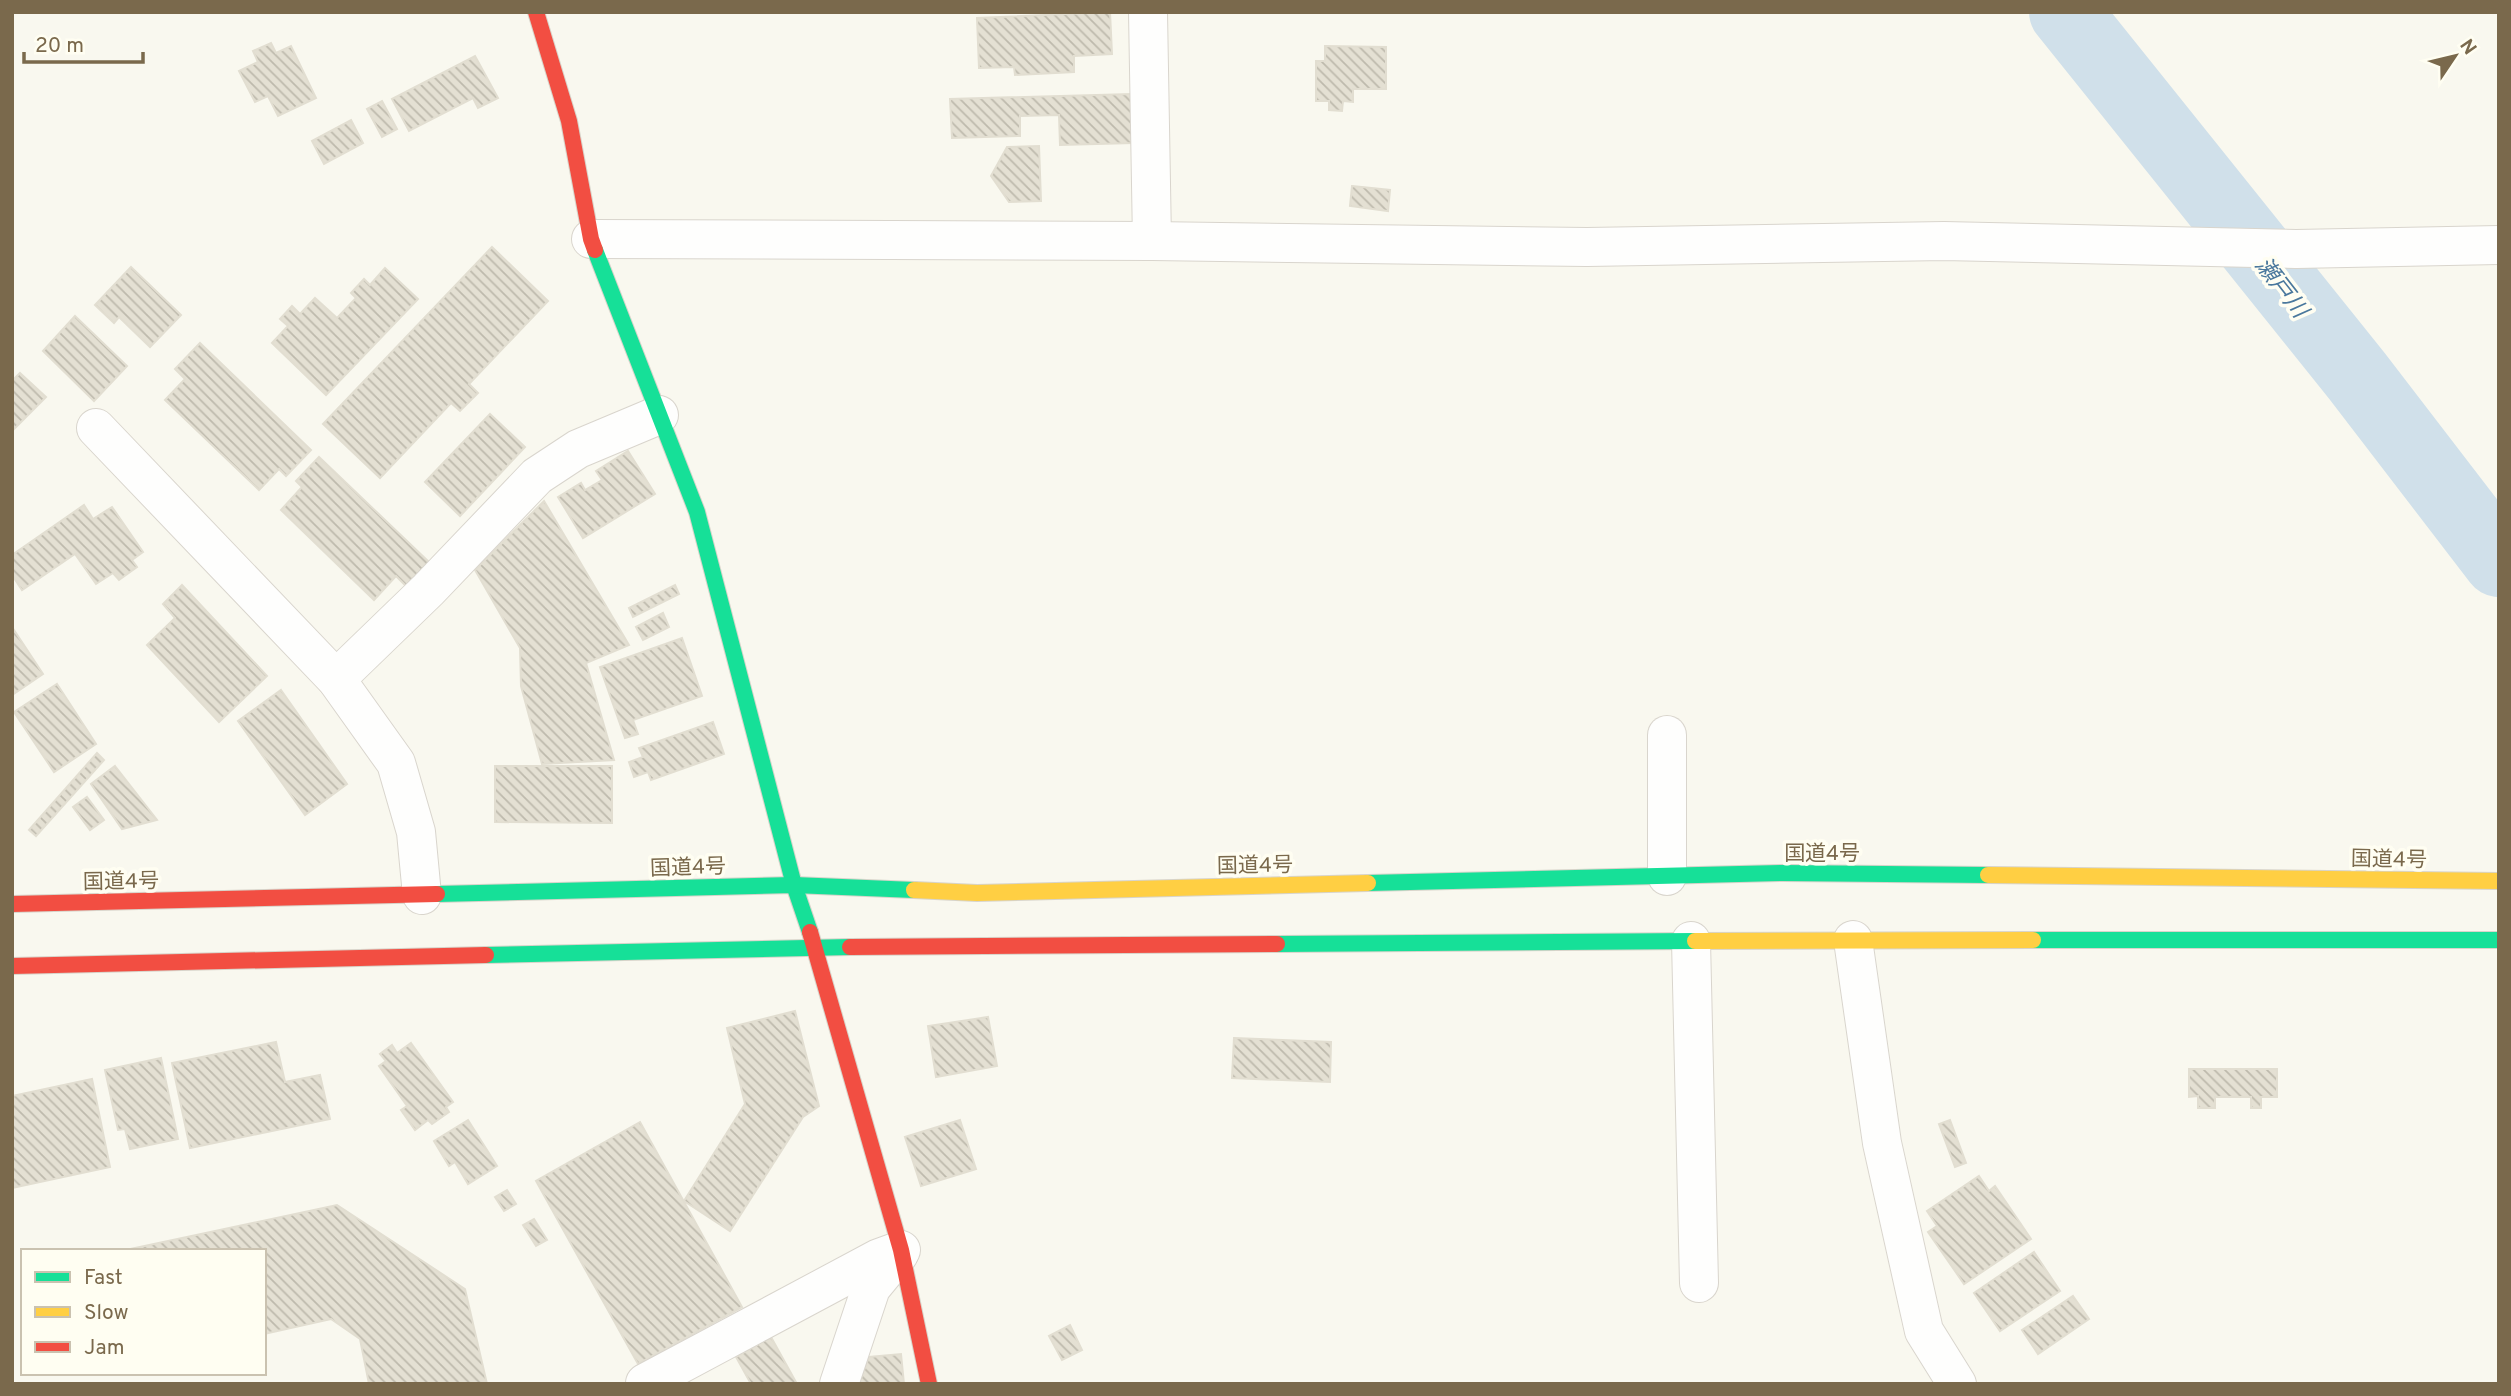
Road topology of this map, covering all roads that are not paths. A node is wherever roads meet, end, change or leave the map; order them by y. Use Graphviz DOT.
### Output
graph roads {
  1 [pos="536,12"];
  2 [pos="1148,12"];
  3 [pos="591,239"];
  4 [pos="1152,241"];
  5 [pos="2499,245"];
  6 [pos="659,415"];
  7 [pos="96,428"];
  8 [pos="336,680"];
  9 [pos="1667,735"];
  10 [pos="1667,876"];
  11 [pos="2499,881"];
  12 [pos="794,885"];
  13 [pos="422,895"];
  14 [pos="12,904"];
  15 [pos="1853,940"];
  16 [pos="2499,940"];
  17 [pos="1691,941"];
  18 [pos="815,947"];
  19 [pos="12,966"];
  20 [pos="901,1250"];
  21 [pos="1699,1283"];
  22 [pos="645,1383"];
  23 [pos="839,1384"];
  24 [pos="929,1384"];
  25 [pos="1957,1384"];
  1 -- 3 [label="main road"];
  2 -- 4 [label="street"];
  3 -- 4 [label="street"];
  3 -- 6 [label="main road"];
  4 -- 5 [label="street"];
  6 -- 8 [label="street"];
  6 -- 12 [label="main road"];
  7 -- 8 [label="street"];
  8 -- 13 [label="street"];
  9 -- 10 [label="street"];
  10 -- 11 [label="main road, 国道4号"];
  10 -- 12 [label="main road, 国道4号"];
  12 -- 13 [label="main road, 国道4号"];
  12 -- 18 [label="main road"];
  13 -- 14 [label="main road, 国道4号"];
  15 -- 16 [label="main road"];
  15 -- 17 [label="main road"];
  15 -- 25 [label="street"];
  17 -- 18 [label="main road"];
  17 -- 21 [label="street"];
  18 -- 19 [label="main road"];
  18 -- 20 [label="main road"];
  20 -- 22 [label="street"];
  20 -- 23 [label="street"];
  20 -- 24 [label="main road"];
}
